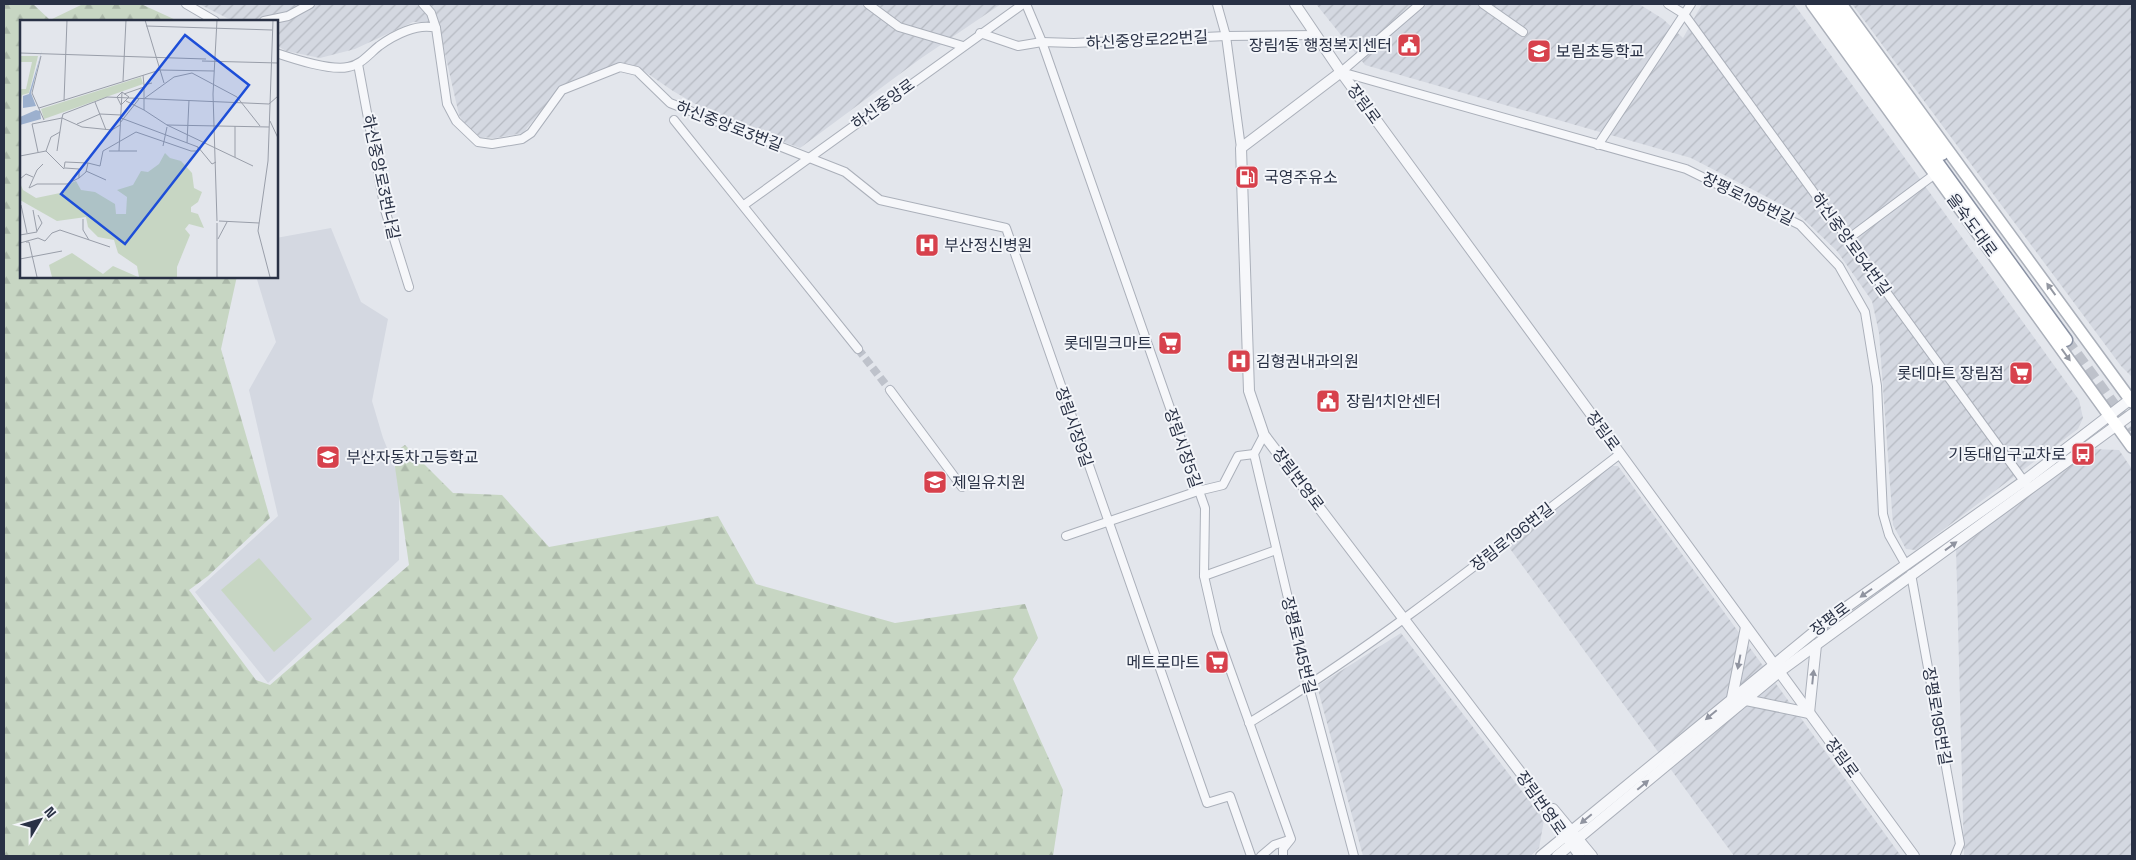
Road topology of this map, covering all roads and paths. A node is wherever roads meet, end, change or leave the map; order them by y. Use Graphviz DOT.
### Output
graph roads {
  1 [pos="186,4"];
  2 [pos="310,4"];
  3 [pos="423,4"];
  4 [pos="868,4"];
  5 [pos="1025,4"];
  6 [pos="1217,4"];
  7 [pos="1295,4"];
  8 [pos="1420,4"];
  9 [pos="1482,4"];
  10 [pos="1668,4"];
  11 [pos="1691,4"];
  12 [pos="1812,4"];
  13 [pos="1822,4"];
  14 [pos="1833,4"];
  15 [pos="1841,4"];
  16 [pos="1684,14"];
  17 [pos="213,20"];
  18 [pos="269,20"];
  19 [pos="436,28"];
  20 [pos="1523,32"];
  21 [pos="980,34"];
  22 [pos="1226,36"];
  23 [pos="1316,36"];
  24 [pos="1042,42"];
  25 [pos="963,46"];
  26 [pos="278,54"];
  27 [pos="358,64"];
  28 [pos="1341,72"];
  29 [pos="674,120"];
  30 [pos="1598,145"];
  31 [pos="1241,148"];
  32 [pos="810,157"];
  33 [pos="1935,174"];
  34 [pos="744,205"];
  35 [pos="1848,239"];
  36 [pos="409,288"];
  37 [pos="858,349"];
  38 [pos="890,390"];
  39 [pos="2132,400"];
  40 [pos="2132,414"];
  41 [pos="2113,420"];
  42 [pos="1264,435"];
  43 [pos="2132,447"];
  44 [pos="1254,454"];
  45 [pos="1620,454"];
  46 [pos="2027,485"];
  47 [pos="962,487"];
  48 [pos="1198,491"];
  49 [pos="1107,522"];
  50 [pos="1066,536"];
  51 [pos="1276,550"];
  52 [pos="1909,570"];
  53 [pos="1204,576"];
  54 [pos="1405,620"];
  55 [pos="1746,627"];
  56 [pos="1816,645"];
  57 [pos="1776,668"];
  58 [pos="1309,687"];
  59 [pos="1732,698"];
  60 [pos="1746,700"];
  61 [pos="1809,713"];
  62 [pos="1249,723"];
  63 [pos="1571,837"];
  64 [pos="1291,839"];
  65 [pos="1251,856"];
  66 [pos="1261,856"];
  67 [pos="1283,856"];
  68 [pos="1354,856"];
  69 [pos="1541,856"];
  70 [pos="1557,856"];
  71 [pos="1580,856"];
  72 [pos="1592,856"];
  73 [pos="1914,856"];
  74 [pos="1955,856"];
  1 -- 17 [label="street"];
  2 -- 18 [label="street"];
  3 -- 19 [label="street, 하신중앙로3번길"];
  4 -- 25 [label="street"];
  5 -- 21 [label="street, 하신중앙로"];
  5 -- 24 [label="street, 장림시장5길"];
  6 -- 22 [label="street"];
  7 -- 23 [label="street, 장림로"];
  8 -- 28 [label="street"];
  9 -- 20 [label="street"];
  10 -- 16 [label="street, 하신중앙로54번길"];
  11 -- 16 [label="street"];
  12 -- 33 [label="main road, 을숙도대로"];
  13 -- 14 [label="highway"];
  39 -- 15 [label="main road, 을숙도대로, one-way"];
  16 -- 30 [label="street"];
  16 -- 35 [label="street, 하신중앙로54번길"];
  19 -- 27 [label="street"];
  19 -- 32 [label="street, 하신중앙로3번길"];
  21 -- 24 [label="street, 하신중앙로22번길"];
  21 -- 25 [label="street, 하신중앙로"];
  22 -- 23 [label="street, 하신중앙로22번길"];
  22 -- 24 [label="street, 하신중앙로22번길"];
  22 -- 31 [label="street"];
  23 -- 28 [label="street, 장림로"];
  24 -- 48 [label="street, 장림시장5길"];
  25 -- 32 [label="street, 하신중앙로"];
  26 -- 27 [label="street"];
  27 -- 36 [label="street, 하신중앙로3번나길"];
  28 -- 30 [label="street, 장평로195번길"];
  28 -- 31 [label="street"];
  28 -- 45 [label="street, 장림로"];
  29 -- 34 [label="street"];
  30 -- 52 [label="street, 장평로195번길"];
  31 -- 42 [label="street, 장림번영로"];
  32 -- 34 [label="street, 하신중앙로"];
  32 -- 49 [label="street, 장림시장9길"];
  33 -- 35 [label="street"];
  33 -- 41 [label="main road, 을숙도대로, one-way"];
  34 -- 37 [label="street"];
  35 -- 46 [label="street, 하신중앙로54번길"];
  38 -- 47 [label="street"];
  39 -- 41 [label="street, 장평로"];
  40 -- 41 [label="street, 장평로"];
  41 -- 43 [label="main road, 을숙도대로"];
  41 -- 46 [label="street, 장평로"];
  42 -- 44 [label="street"];
  42 -- 54 [label="street, 장림번영로"];
  44 -- 48 [label="street"];
  44 -- 51 [label="street, 장평로145번길"];
  45 -- 54 [label="street, 장림로196번길"];
  45 -- 55 [label="street, 장림로"];
  46 -- 52 [label="street, 장평로"];
  48 -- 49 [label="street"];
  48 -- 53 [label="street, 장림시장5길"];
  49 -- 50 [label="street"];
  49 -- 65 [label="street, 장림시장9길"];
  51 -- 53 [label="street"];
  51 -- 58 [label="street, 장평로145번길"];
  52 -- 56 [label="street, 장평로"];
  52 -- 57 [label="street, 장평로, one-way"];
  52 -- 74 [label="street, 장평로195번길"];
  53 -- 62 [label="street, 장림시장5길"];
  54 -- 58 [label="street, 장림로196번길"];
  54 -- 63 [label="street, 장림번영로"];
  55 -- 57 [label="street, 장림로"];
  55 -- 59 [label="street, one-way"];
  56 -- 57 [label="street, 장평로"];
  61 -- 56 [label="street, one-way"];
  57 -- 59 [label="street, 장평로"];
  57 -- 60 [label="street, 장평로"];
  57 -- 61 [label="street, 장림로"];
  58 -- 62 [label="street, 장림로196번길"];
  58 -- 68 [label="street, 장평로145번길"];
  59 -- 63 [label="street, 장평로, one-way"];
  60 -- 61 [label="street"];
  63 -- 60 [label="street, 장평로, one-way"];
  61 -- 73 [label="street, 장림로"];
  62 -- 64 [label="street, 장림시장5길"];
  63 -- 69 [label="street, 장평로"];
  63 -- 70 [label="street, 장평로"];
  63 -- 71 [label="street, 장림번영로"];
  63 -- 72 [label="street, 장림번영로"];
  64 -- 66 [label="street"];
  64 -- 67 [label="street"];
}
